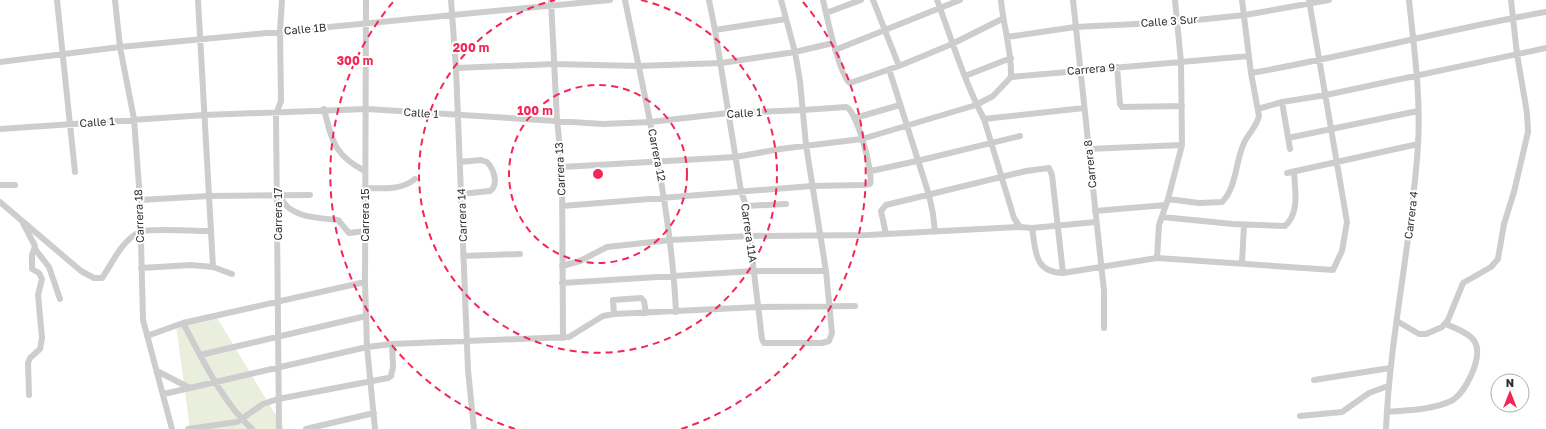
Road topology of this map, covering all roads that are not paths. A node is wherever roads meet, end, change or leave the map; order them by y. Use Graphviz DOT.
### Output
graph roads {
  1 [pos="57,0"];
  2 [pos="115,0"];
  3 [pos="198,0"];
  4 [pos="282,0"];
  5 [pos="366,0"];
  6 [pos="451,0"];
  7 [pos="610,0"];
  8 [pos="625,0"];
  9 [pos="709,0"];
  10 [pos="781,0"];
  11 [pos="823,0"];
  12 [pos="861,0"];
  13 [pos="872,0"];
  14 [pos="937,0"];
  15 [pos="960,0"];
  16 [pos="1000,0"];
  17 [pos="1073,0"];
  18 [pos="1175,0"];
  19 [pos="1242,0"];
  20 [pos="1329,0"];
  21 [pos="1410,0"];
  22 [pos="1511,0"];
  23 [pos="551,2"];
  24 [pos="1310,2"];
  25 [pos="940,8"];
  26 [pos="826,12"];
  27 [pos="1546,12"];
  28 [pos="452,14"];
  29 [pos="1245,15"];
  30 [pos="1513,18"];
  31 [pos="786,19"];
  32 [pos="1002,19"];
  33 [pos="1177,22"];
  34 [pos="365,24"];
  35 [pos="1075,27"];
  36 [pos="884,29"];
  37 [pos="716,30"];
  38 [pos="280,31"];
  39 [pos="1008,37"];
  40 [pos="200,39"];
  41 [pos="1413,40"];
  42 [pos="833,43"];
  43 [pos="952,44"];
  44 [pos="120,47"];
  45 [pos="1546,48"];
  46 [pos="835,50"];
  47 [pos="795,52"];
  48 [pos="62,54"];
  49 [pos="1517,54"];
  50 [pos="1249,56"];
  51 [pos="1011,58"];
  52 [pos="1321,61"];
  53 [pos="0,62"];
  54 [pos="1181,62"];
  55 [pos="721,63"];
  56 [pos="554,64"];
  57 [pos="638,66"];
  58 [pos="899,66"];
  59 [pos="1117,67"];
  60 [pos="456,68"];
  61 [pos="889,70"];
  62 [pos="1080,70"];
  63 [pos="1251,72"];
  64 [pos="1417,75"];
  65 [pos="965,76"];
  66 [pos="1011,77"];
  67 [pos="1326,95"];
  68 [pos="1282,102"];
  69 [pos="900,105"];
  70 [pos="976,105"];
  71 [pos="1182,106"];
  72 [pos="1084,108"];
  73 [pos="324,109"];
  74 [pos="367,109"];
  75 [pos="1258,109"];
  76 [pos="803,110"];
  77 [pos="1418,111"];
  78 [pos="729,113"];
  79 [pos="276,114"];
  80 [pos="204,115"];
  81 [pos="457,116"];
  82 [pos="855,118"];
  83 [pos="134,119"];
  84 [pos="984,119"];
  85 [pos="557,120"];
  86 [pos="650,122"];
  87 [pos="71,123"];
  88 [pos="907,126"];
  89 [pos="0,128"];
  90 [pos="1332,130"];
  91 [pos="1020,136"];
  92 [pos="1288,138"];
  93 [pos="862,139"];
  94 [pos="992,142"];
  95 [pos="1418,144"];
  96 [pos="806,145"];
  97 [pos="1182,145"];
  98 [pos="1088,149"];
  99 [pos="1290,149"];
  100 [pos="736,157"];
  101 [pos="658,161"];
  102 [pos="917,161"];
  103 [pos="460,162"];
  104 [pos="1338,162"];
  105 [pos="562,167"];
  106 [pos="871,170"];
  107 [pos="365,171"];
  108 [pos="75,172"];
  109 [pos="1294,172"];
  110 [pos="1287,174"];
  111 [pos="1003,177"];
  112 [pos="415,179"];
  113 [pos="0,185"];
  114 [pos="14,185"];
  115 [pos="812,186"];
  116 [pos="365,188"];
  117 [pos="741,191"];
  118 [pos="310,194"];
  119 [pos="461,194"];
  120 [pos="279,195"];
  121 [pos="929,195"];
  122 [pos="209,196"];
  123 [pos="665,197"];
  124 [pos="140,200"];
  125 [pos="0,202"];
  126 [pos="1167,202"];
  127 [pos="786,204"];
  128 [pos="562,206"];
  129 [pos="746,206"];
  130 [pos="1095,211"];
  131 [pos="1162,217"];
  132 [pos="22,220"];
  133 [pos="1096,222"];
  134 [pos="1244,225"];
  135 [pos="1020,227"];
  136 [pos="1059,227"];
  137 [pos="1032,228"];
  138 [pos="140,231"];
  139 [pos="210,231"];
  140 [pos="365,231"];
  141 [pos="935,232"];
  142 [pos="886,234"];
  143 [pos="819,235"];
  144 [pos="749,236"];
  145 [pos="671,240"];
  146 [pos="35,249"];
  147 [pos="520,254"];
  148 [pos="463,256"];
  149 [pos="1157,258"];
  150 [pos="1242,263"];
  151 [pos="562,266"];
  152 [pos="213,267"];
  153 [pos="141,268"];
  154 [pos="1101,268"];
  155 [pos="754,271"];
  156 [pos="826,271"];
  157 [pos="1063,273"];
  158 [pos="232,274"];
  159 [pos="674,276"];
  160 [pos="365,282"];
  161 [pos="562,284"];
  162 [pos="60,299"];
  163 [pos="279,302"];
  164 [pos="830,306"];
  165 [pos="855,306"];
  166 [pos="759,307"];
  167 [pos="676,312"];
  168 [pos="646,313"];
  169 [pos="614,314"];
  170 [pos="366,316"];
  171 [pos="1397,321"];
  172 [pos="183,323"];
  173 [pos="1446,324"];
  174 [pos="1104,328"];
  175 [pos="146,336"];
  176 [pos="277,336"];
  177 [pos="563,338"];
  178 [pos="468,341"];
  179 [pos="392,344"];
  180 [pos="367,348"];
  181 [pos="200,355"];
  182 [pos="278,367"];
  183 [pos="1390,368"];
  184 [pos="157,371"];
  185 [pos="370,380"];
  186 [pos="1314,380"];
  187 [pos="216,381"];
  188 [pos="1388,386"];
  189 [pos="190,388"];
  190 [pos="164,394"];
  191 [pos="29,395"];
  192 [pos="278,399"];
  193 [pos="1387,412"];
  194 [pos="374,413"];
  195 [pos="1300,416"];
  196 [pos="241,420"];
  197 [pos="279,427"];
  198 [pos="172,429"];
  199 [pos="188,429"];
  200 [pos="252,429"];
  201 [pos="286,429"];
  202 [pos="306,429"];
  203 [pos="375,429"];
  204 [pos="474,429"];
  205 [pos="1386,429"];
  1 -- 48 [label="street"];
  2 -- 44 [label="street, Carrera 18"];
  3 -- 40 [label="street"];
  4 -- 38 [label="street, Carrera 17"];
  5 -- 34 [label="street, Carrera 15"];
  6 -- 28 [label="street, Carrera 14"];
  7 -- 23 [label="street, Calle 1B"];
  8 -- 57 [label="street, Carrera 12"];
  9 -- 37 [label="street, Carrera 11A"];
  10 -- 31 [label="street"];
  11 -- 26 [label="street"];
  12 -- 26 [label="street"];
  13 -- 36 [label="street"];
  14 -- 25 [label="street"];
  15 -- 25 [label="street"];
  16 -- 32 [label="street"];
  17 -- 35 [label="street, Carrera 8"];
  18 -- 33 [label="street"];
  19 -- 29 [label="street"];
  20 -- 24 [label="street, Calle 3 Sur"];
  21 -- 41 [label="street, Carrera 4"];
  22 -- 30 [label="street"];
  23 -- 28 [label="street, Calle 1B"];
  23 -- 56 [label="street, Carrera 13"];
  24 -- 29 [label="street, Calle 3 Sur"];
  24 -- 52 [label="street"];
  25 -- 36 [label="street"];
  25 -- 43 [label="street"];
  26 -- 42 [label="street"];
  27 -- 30 [label="street"];
  28 -- 34 [label="street, Calle 1B"];
  28 -- 60 [label="street, Carrera 14"];
  29 -- 33 [label="street, Calle 3 Sur"];
  29 -- 50 [label="street"];
  30 -- 41 [label="street"];
  30 -- 49 [label="street"];
  31 -- 37 [label="street"];
  31 -- 47 [label="street"];
  32 -- 39 [label="street"];
  32 -- 43 [label="street"];
  33 -- 35 [label="street, Calle 3 Sur"];
  33 -- 54 [label="street"];
  34 -- 38 [label="street, Calle 1B"];
  34 -- 74 [label="street, Carrera 15"];
  35 -- 39 [label="street, Calle 3 Sur"];
  35 -- 62 [label="street, Carrera 8"];
  36 -- 46 [label="street"];
  36 -- 58 [label="street"];
  37 -- 55 [label="street, Carrera 11A"];
  38 -- 40 [label="street, Calle 1B"];
  38 -- 79 [label="street, Carrera 17"];
  39 -- 51 [label="street"];
  40 -- 44 [label="street, Calle 1B"];
  40 -- 80 [label="street"];
  41 -- 52 [label="street"];
  41 -- 64 [label="street, Carrera 4"];
  42 -- 46 [label="street"];
  42 -- 47 [label="street"];
  43 -- 58 [label="street"];
  43 -- 65 [label="street"];
  44 -- 48 [label="street, Calle 1B"];
  44 -- 83 [label="street, Carrera 18"];
  45 -- 49 [label="street"];
  46 -- 61 [label="street"];
  47 -- 55 [label="street"];
  47 -- 76 [label="street"];
  48 -- 53 [label="street, Calle 1B"];
  48 -- 87 [label="street"];
  49 -- 64 [label="street"];
  49 -- 173 [label="street"];
  50 -- 54 [label="street, Carrera 9"];
  50 -- 63 [label="street"];
  51 -- 65 [label="street"];
  51 -- 66 [label="street"];
  52 -- 63 [label="street"];
  52 -- 67 [label="street"];
  54 -- 59 [label="street, Carrera 9"];
  54 -- 71 [label="street"];
  55 -- 57 [label="street"];
  55 -- 78 [label="street, Carrera 11A"];
  56 -- 57 [label="street"];
  56 -- 60 [label="street"];
  56 -- 85 [label="street, Carrera 13"];
  57 -- 86 [label="street, Carrera 12"];
  58 -- 61 [label="street"];
  59 -- 62 [label="street, Carrera 9"];
  59 -- 71 [label="street"];
  60 -- 81 [label="street, Carrera 14"];
  61 -- 69 [label="street"];
  62 -- 66 [label="street, Carrera 9"];
  62 -- 72 [label="street, Carrera 8"];
  63 -- 75 [label="street"];
  64 -- 67 [label="street"];
  64 -- 77 [label="street, Carrera 4"];
  65 -- 70 [label="street"];
  66 -- 70 [label="street"];
  67 -- 68 [label="street"];
  67 -- 90 [label="street"];
  68 -- 75 [label="street"];
  68 -- 92 [label="street"];
  69 -- 82 [label="street"];
  69 -- 88 [label="street"];
  70 -- 84 [label="street"];
  70 -- 88 [label="street"];
  71 -- 97 [label="street"];
  72 -- 84 [label="street"];
  72 -- 98 [label="street, Carrera 8"];
  73 -- 74 [label="street, Calle 1"];
  73 -- 79 [label="street, Calle 1"];
  73 -- 107 [label="street"];
  74 -- 81 [label="street, Calle 1"];
  74 -- 107 [label="street, Carrera 15"];
  75 -- 126 [label="street"];
  76 -- 78 [label="street, Calle 1"];
  76 -- 82 [label="street, Calle 1"];
  76 -- 96 [label="street"];
  77 -- 90 [label="street"];
  77 -- 95 [label="street, Carrera 4"];
  78 -- 86 [label="street, Calle 1"];
  78 -- 100 [label="street, Carrera 11A"];
  79 -- 80 [label="street, Calle 1"];
  79 -- 120 [label="street, Carrera 17"];
  80 -- 83 [label="street, Calle 1"];
  80 -- 122 [label="street"];
  81 -- 85 [label="street, Calle 1"];
  81 -- 103 [label="street, Carrera 14"];
  82 -- 93 [label="street"];
  83 -- 87 [label="street, Calle 1"];
  83 -- 124 [label="street, Carrera 18"];
  84 -- 94 [label="street"];
  85 -- 86 [label="street, Calle 1"];
  85 -- 105 [label="street, Carrera 13"];
  86 -- 101 [label="street, Carrera 12"];
  87 -- 89 [label="street, Calle 1"];
  87 -- 108 [label="street"];
  88 -- 93 [label="street"];
  88 -- 102 [label="street"];
  90 -- 92 [label="street"];
  90 -- 104 [label="street"];
  91 -- 94 [label="street"];
  92 -- 99 [label="street"];
  93 -- 96 [label="street"];
  93 -- 106 [label="street"];
  94 -- 102 [label="street"];
  94 -- 111 [label="street"];
  95 -- 104 [label="street"];
  95 -- 171 [label="street, Carrera 4"];
  96 -- 100 [label="street"];
  96 -- 115 [label="street"];
  97 -- 98 [label="street"];
  97 -- 126 [label="street"];
  98 -- 130 [label="street, Carrera 8"];
  100 -- 101 [label="street"];
  100 -- 117 [label="street, Carrera 11A"];
  101 -- 105 [label="street"];
  101 -- 123 [label="street, Carrera 12"];
  102 -- 106 [label="street"];
  102 -- 121 [label="street"];
  103 -- 119 [label="street, Carrera 14"];
  103 -- 119 [label="street"];
  104 -- 109 [label="street"];
  104 -- 150 [label="street"];
  105 -- 128 [label="street, Carrera 13"];
  106 -- 115 [label="street"];
  107 -- 116 [label="street, Carrera 15"];
  109 -- 110 [label="street"];
  109 -- 134 [label="street"];
  111 -- 121 [label="street"];
  111 -- 135 [label="street"];
  111 -- 136 [label="street"];
  112 -- 116 [label="street"];
  113 -- 114 [label="street"];
  115 -- 117 [label="street"];
  115 -- 143 [label="street"];
  116 -- 140 [label="street, Carrera 15"];
  117 -- 123 [label="street"];
  117 -- 129 [label="street, Carrera 11A"];
  118 -- 120 [label="street"];
  119 -- 148 [label="street, Carrera 14"];
  120 -- 122 [label="street"];
  120 -- 140 [label="street"];
  120 -- 163 [label="street, Carrera 17"];
  121 -- 141 [label="street"];
  121 -- 142 [label="street"];
  122 -- 124 [label="street"];
  122 -- 139 [label="street"];
  123 -- 128 [label="street"];
  123 -- 145 [label="street, Carrera 12"];
  124 -- 138 [label="street, Carrera 18"];
  125 -- 132 [label="street"];
  126 -- 130 [label="street"];
  126 -- 131 [label="street"];
  127 -- 129 [label="street"];
  128 -- 151 [label="street, Carrera 13"];
  129 -- 144 [label="street, Carrera 11A"];
  130 -- 133 [label="street, Carrera 8"];
  131 -- 134 [label="street"];
  131 -- 149 [label="street"];
  132 -- 138 [label="street"];
  132 -- 146 [label="street"];
  133 -- 136 [label="street"];
  133 -- 154 [label="street, Carrera 8"];
  134 -- 150 [label="street"];
  135 -- 137 [label="street"];
  135 -- 141 [label="street"];
  136 -- 137 [label="street"];
  136 -- 157 [label="street"];
  137 -- 157 [label="street"];
  138 -- 139 [label="street"];
  138 -- 153 [label="street, Carrera 18"];
  139 -- 152 [label="street"];
  140 -- 160 [label="street, Carrera 15"];
  141 -- 142 [label="street"];
  142 -- 143 [label="street"];
  143 -- 144 [label="street"];
  143 -- 156 [label="street"];
  144 -- 145 [label="street"];
  144 -- 155 [label="street, Carrera 11A"];
  145 -- 151 [label="street"];
  145 -- 159 [label="street, Carrera 12"];
  146 -- 162 [label="street"];
  146 -- 191 [label="street"];
  147 -- 148 [label="street"];
  148 -- 178 [label="street, Carrera 14"];
  149 -- 150 [label="street"];
  149 -- 154 [label="street"];
  151 -- 161 [label="street, Carrera 13"];
  152 -- 153 [label="street"];
  152 -- 158 [label="street"];
  153 -- 175 [label="street, Carrera 18"];
  154 -- 157 [label="street"];
  154 -- 174 [label="street, Carrera 8"];
  155 -- 156 [label="street"];
  155 -- 159 [label="street"];
  155 -- 166 [label="street, Carrera 11A"];
  156 -- 164 [label="street"];
  159 -- 161 [label="street"];
  159 -- 167 [label="street, Carrera 12"];
  160 -- 163 [label="street"];
  160 -- 170 [label="street, Carrera 15"];
  161 -- 177 [label="street, Carrera 13"];
  163 -- 172 [label="street"];
  163 -- 176 [label="street, Carrera 17"];
  164 -- 165 [label="street"];
  164 -- 166 [label="street"];
  164 -- 166 [label="street, Carrera 11A"];
  166 -- 167 [label="street"];
  167 -- 168 [label="street"];
  168 -- 169 [label="street"];
  168 -- 169 [label="street"];
  169 -- 177 [label="street"];
  170 -- 176 [label="street"];
  170 -- 180 [label="street, Carrera 15"];
  171 -- 173 [label="street"];
  171 -- 183 [label="street, Carrera 4"];
  172 -- 175 [label="street"];
  172 -- 181 [label="street"];
  173 -- 193 [label="street"];
  175 -- 184 [label="street, Carrera 18"];
  176 -- 181 [label="street"];
  176 -- 182 [label="street, Carrera 17"];
  177 -- 178 [label="street"];
  178 -- 179 [label="street"];
  178 -- 204 [label="street, Carrera 14"];
  179 -- 180 [label="street"];
  179 -- 185 [label="street"];
  180 -- 182 [label="street"];
  180 -- 185 [label="street, Carrera 15"];
  181 -- 187 [label="street"];
  182 -- 187 [label="street"];
  182 -- 192 [label="street, Carrera 17"];
  183 -- 186 [label="street"];
  183 -- 188 [label="street, Carrera 4"];
  184 -- 189 [label="street"];
  184 -- 190 [label="street, Carrera 18"];
  185 -- 192 [label="street"];
  185 -- 194 [label="street, Carrera 15"];
  187 -- 189 [label="street"];
  187 -- 196 [label="street"];
  188 -- 193 [label="street, Carrera 4"];
  188 -- 195 [label="street"];
  189 -- 190 [label="street"];
  190 -- 198 [label="street, Carrera 18"];
  192 -- 196 [label="street"];
  192 -- 197 [label="street, Carrera 17"];
  193 -- 205 [label="street, Carrera 4"];
  194 -- 202 [label="street"];
  194 -- 203 [label="street, Carrera 15"];
  196 -- 199 [label="street"];
  196 -- 200 [label="street"];
  197 -- 201 [label="street"];
}
